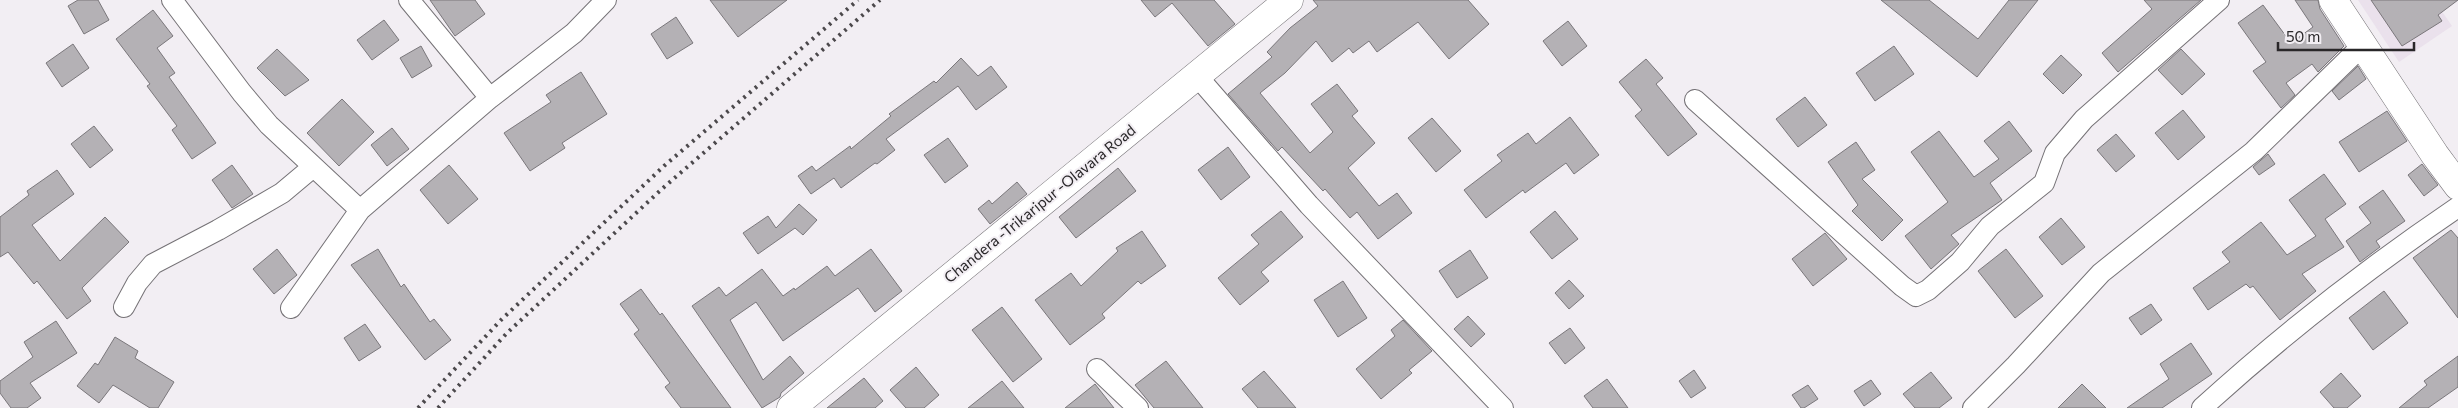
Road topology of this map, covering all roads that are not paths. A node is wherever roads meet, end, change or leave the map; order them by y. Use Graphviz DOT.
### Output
graph roads {
  1 [pos="172,0"];
  2 [pos="409,0"];
  3 [pos="606,0"];
  4 [pos="1289,0"];
  5 [pos="2219,0"];
  6 [pos="2333,0"];
  7 [pos="2363,45"];
  8 [pos="1197,76"];
  9 [pos="490,98"];
  10 [pos="1695,100"];
  11 [pos="313,167"];
  12 [pos="2458,186"];
  13 [pos="2458,206"];
  14 [pos="360,210"];
  15 [pos="124,307"];
  16 [pos="291,308"];
  17 [pos="1097,369"];
  18 [pos="791,408"];
  19 [pos="1138,408"];
  20 [pos="1503,408"];
  21 [pos="1973,408"];
  22 [pos="2202,408"];
  1 -- 11 [label="street"];
  2 -- 9 [label="street"];
  3 -- 9 [label="street"];
  4 -- 8 [label="main road, Chandera -Trikaripur -Olavara Road"];
  5 -- 10 [label="street"];
  6 -- 7 [label="main road"];
  7 -- 12 [label="main road"];
  7 -- 21 [label="street"];
  8 -- 18 [label="main road, Chandera -Trikaripur -Olavara Road"];
  8 -- 20 [label="street"];
  9 -- 14 [label="street"];
  11 -- 14 [label="street"];
  11 -- 15 [label="street"];
  13 -- 22 [label="street"];
  14 -- 16 [label="street"];
  17 -- 19 [label="street"];
}
